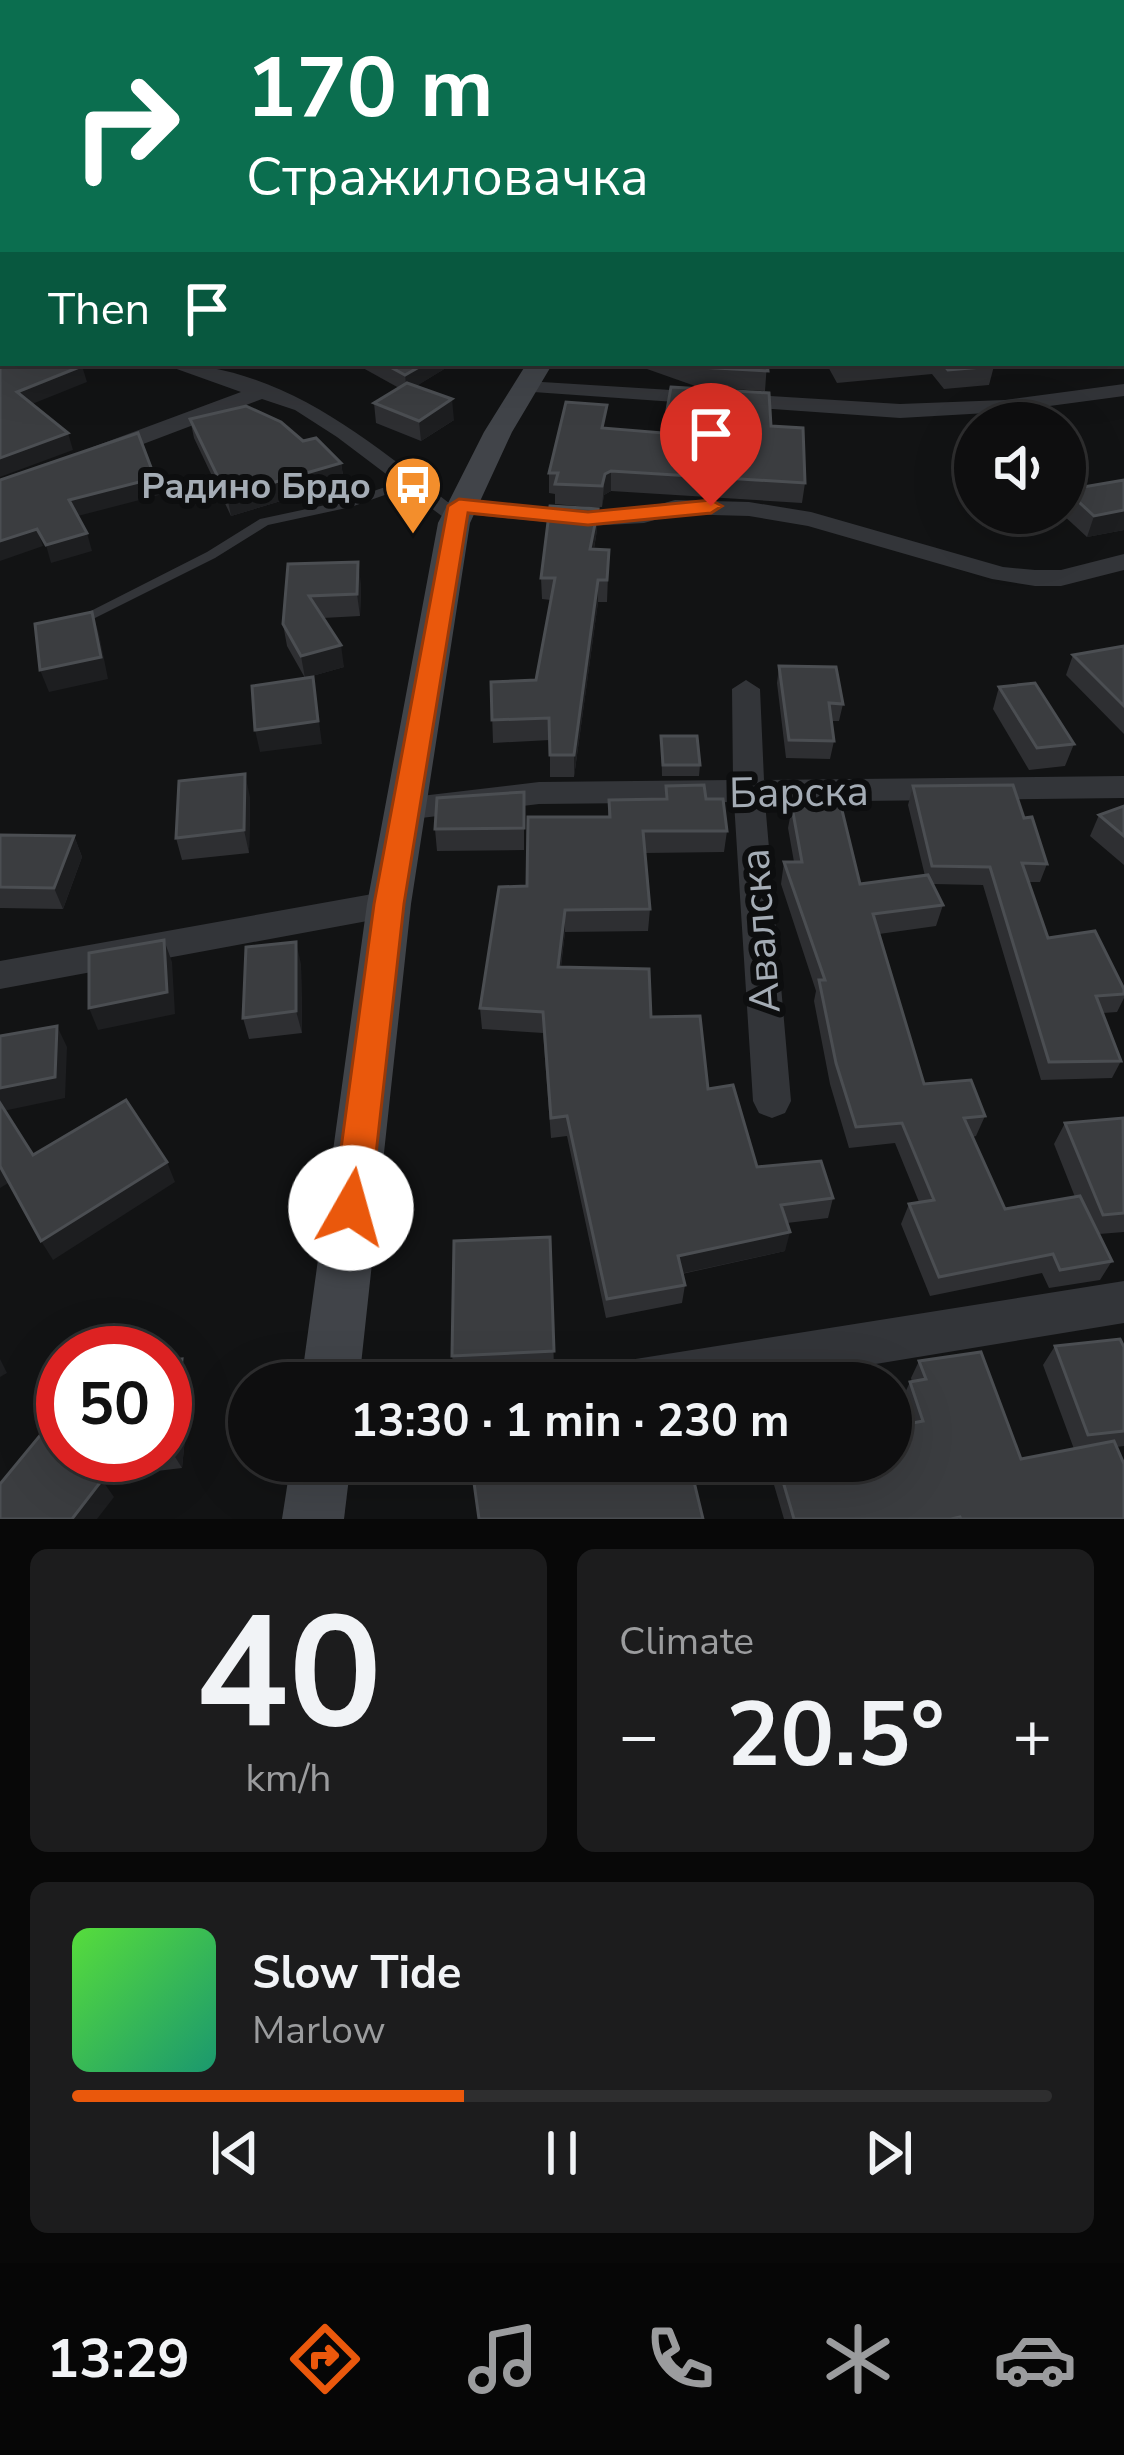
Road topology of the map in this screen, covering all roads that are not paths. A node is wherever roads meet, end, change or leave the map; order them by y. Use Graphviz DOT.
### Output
graph roads {
  1 [pos="179,366"];
  2 [pos="533,375"];
  3 [pos="1124,390"];
  4 [pos="261,392"];
  5 [pos="87,458"];
  6 [pos="406,484"];
  7 [pos="457,512"];
  8 [pos="1124,562"];
  9 [pos="82,619"];
  10 [pos="746,689"];
  11 [pos="1124,787"];
  12 [pos="749,792"];
  13 [pos="404,809"];
  14 [pos="389,904"];
  15 [pos="0,976"];
  16 [pos="772,1101"];
  17 [pos="1124,1302"];
  18 [pos="333,1362"];
  19 [pos="753,1362"];
  20 [pos="318,1482"];
  21 [pos="313,1519"];
  1 -- 4 [label="street"];
  2 -- 3 [label="street"];
  2 -- 7 [label="main road"];
  4 -- 5 [label="street"];
  4 -- 6 [label="street"];
  6 -- 7 [label="street"];
  6 -- 9 [label="lane"];
  7 -- 8 [label="street"];
  7 -- 13 [label="main road"];
  10 -- 12 [label="street, Авалска"];
  11 -- 12 [label="street, Барска"];
  12 -- 13 [label="street, Барска"];
  12 -- 16 [label="street, Авалска"];
  13 -- 14 [label="main road"];
  14 -- 15 [label="street"];
  14 -- 18 [label="main road"];
  17 -- 19 [label="street"];
  20 -- 21 [label="main road"];
}
